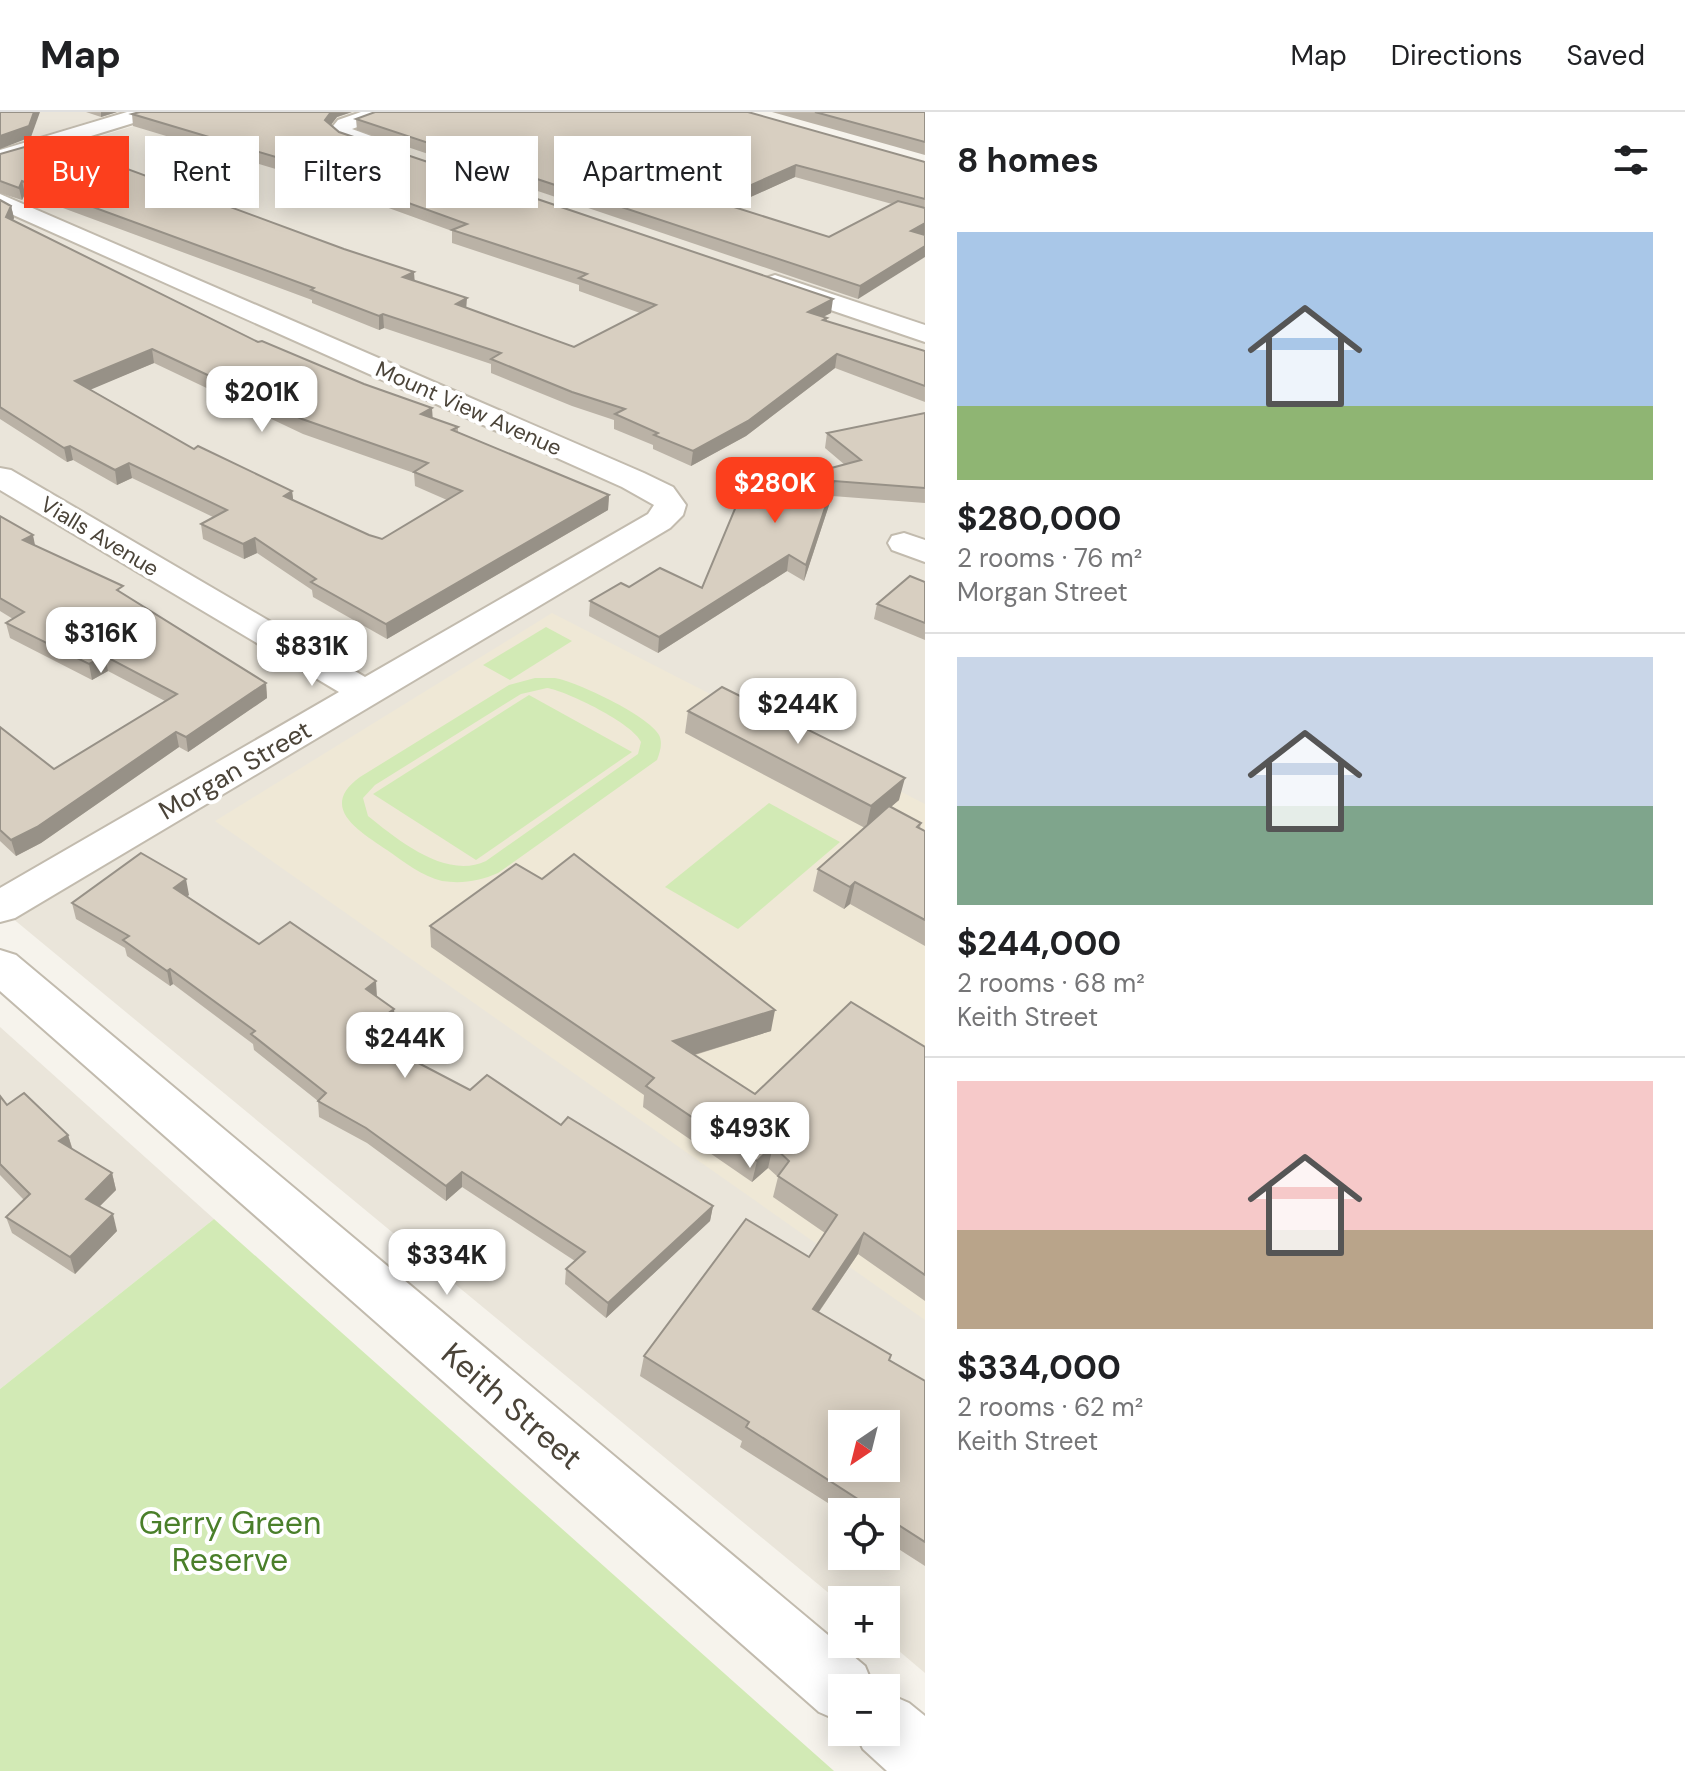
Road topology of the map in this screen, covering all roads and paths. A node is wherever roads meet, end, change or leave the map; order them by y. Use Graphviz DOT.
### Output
graph roads {
  1 [pos="149,112"];
  2 [pos="381,112"];
  3 [pos="0,157"];
  4 [pos="423,163"];
  5 [pos="0,201"];
  6 [pos="752,275"];
  7 [pos="922,329"];
  8 [pos="0,477"];
  9 [pos="670,505"];
  10 [pos="366,693"];
  11 [pos="0,907"];
  12 [pos="0,966"];
  13 [pos="828,1677"];
  14 [pos="900,1738"];
  15 [pos="925,1760"];
  1 -- 3 [label="street"];
  2 -- 4 [label="street"];
  5 -- 9 [label="street, Mount View Avenue"];
  6 -- 7 [label="street"];
  8 -- 10 [label="street, Vialls Avenue"];
  9 -- 10 [label="street, Morgan Street"];
  10 -- 11 [label="street, Morgan Street"];
  12 -- 13 [label="street, Keith Street"];
  14 -- 15 [label="street"];
}
